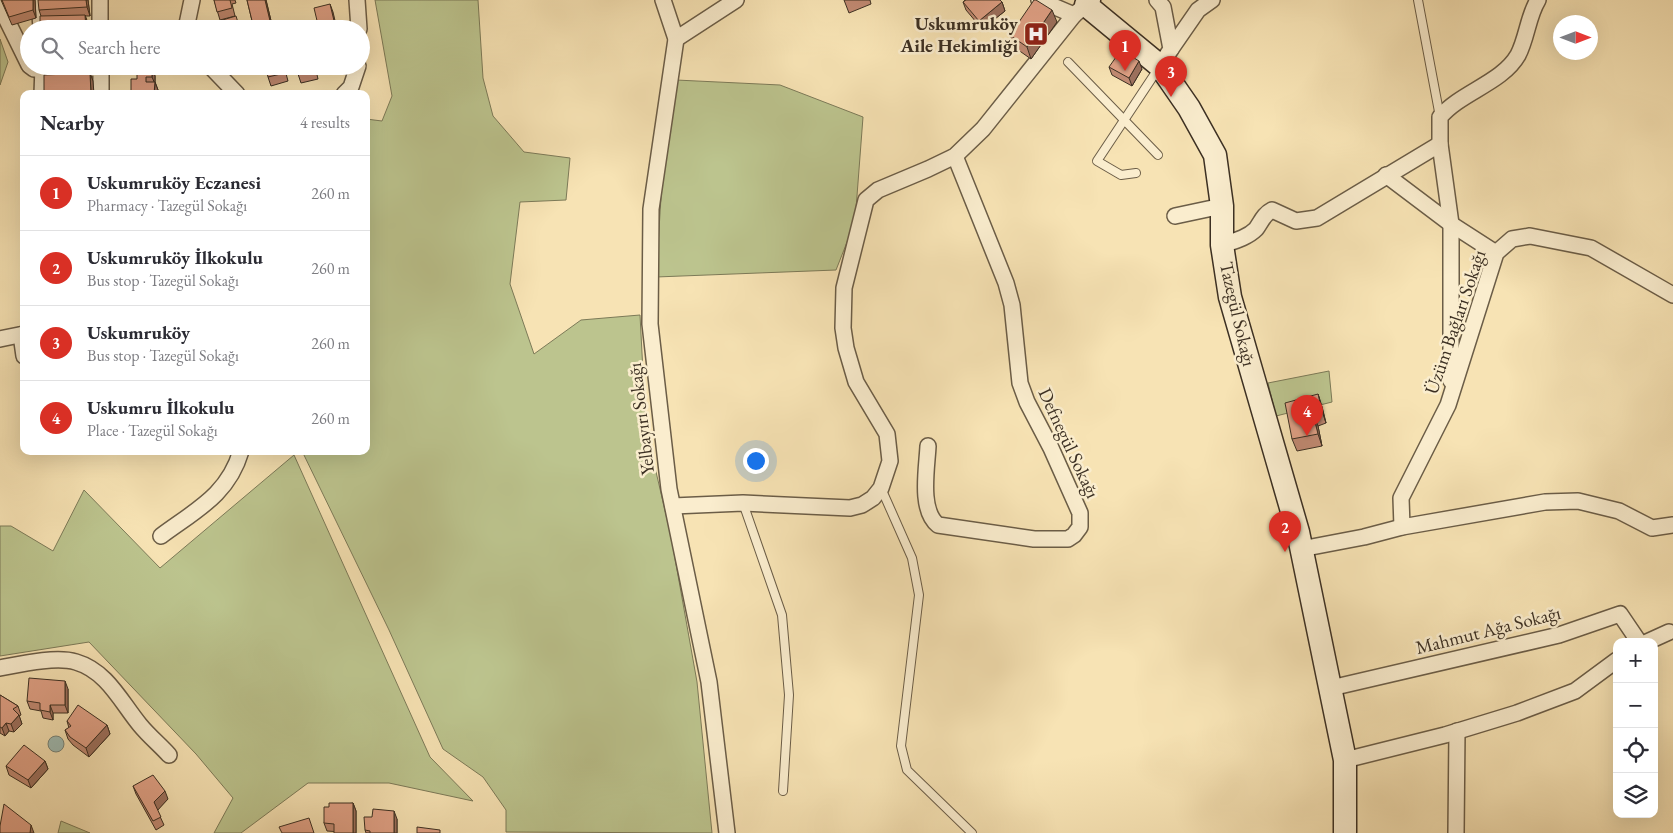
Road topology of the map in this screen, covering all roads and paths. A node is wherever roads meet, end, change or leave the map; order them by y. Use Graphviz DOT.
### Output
graph roads {
  1 [pos="39,0"];
  2 [pos="100,0"];
  3 [pos="192,0"];
  4 [pos="357,0"];
  5 [pos="663,0"];
  6 [pos="736,0"];
  7 [pos="1039,0"];
  8 [pos="1157,0"];
  9 [pos="1212,0"];
  10 [pos="1418,0"];
  11 [pos="1538,0"];
  12 [pos="0,6"];
  13 [pos="1083,7"];
  14 [pos="40,20"];
  15 [pos="100,20"];
  16 [pos="189,20"];
  17 [pos="358,20"];
  18 [pos="676,39"];
  19 [pos="20,40"];
  20 [pos="1166,57"];
  21 [pos="1068,62"];
  22 [pos="38,75"];
  23 [pos="101,75"];
  24 [pos="219,75"];
  25 [pos="355,75"];
  26 [pos="41,90"];
  27 [pos="101,90"];
  28 [pos="234,90"];
  29 [pos="349,90"];
  30 [pos="1440,118"];
  31 [pos="1125,120"];
  32 [pos="1440,144"];
  33 [pos="1158,155"];
  34 [pos="955,156"];
  35 [pos="1136,173"];
  36 [pos="1386,175"];
  37 [pos="1222,206"];
  38 [pos="1176,216"];
  39 [pos="1450,224"];
  40 [pos="1222,244"];
  41 [pos="1496,253"];
  42 [pos="1673,295"];
  43 [pos="20,335"];
  44 [pos="0,339"];
  45 [pos="1451,395"];
  46 [pos="928,446"];
  47 [pos="240,455"];
  48 [pos="881,488"];
  49 [pos="743,504"];
  50 [pos="673,506"];
  51 [pos="1673,525"];
  52 [pos="1402,527"];
  53 [pos="161,536"];
  54 [pos="1301,549"];
  55 [pos="1669,632"];
  56 [pos="1636,638"];
  57 [pos="1656,638"];
  58 [pos="1613,663"];
  59 [pos="0,668"];
  60 [pos="1331,688"];
  61 [pos="1457,731"];
  62 [pos="170,755"];
  63 [pos="1345,760"];
  64 [pos="782,791"];
  65 [pos="727,833"];
  66 [pos="972,833"];
  67 [pos="1345,833"];
  68 [pos="1456,833"];
  1 -- 14 [label="street"];
  2 -- 15 [label="street"];
  3 -- 16 [label="street"];
  4 -- 17 [label="street"];
  5 -- 18 [label="street, Yelbayırı Sokağı"];
  6 -- 18 [label="street"];
  7 -- 13 [label="street, Tazegül Sokağı"];
  8 -- 20 [label="street"];
  9 -- 20 [label="street"];
  10 -- 30 [label="lane"];
  11 -- 30 [label="street"];
  12 -- 19 [label="street"];
  13 -- 20 [label="street, Tazegül Sokağı"];
  13 -- 34 [label="street"];
  18 -- 50 [label="street, Yelbayırı Sokağı"];
  20 -- 31 [label="lane"];
  20 -- 37 [label="street, Tazegül Sokağı"];
  21 -- 31 [label="lane"];
  22 -- 26 [label="street"];
  23 -- 27 [label="street"];
  24 -- 28 [label="street"];
  25 -- 29 [label="street"];
  30 -- 32 [label="street"];
  31 -- 33 [label="lane"];
  31 -- 35 [label="lane"];
  32 -- 36 [label="street"];
  32 -- 39 [label="street"];
  34 -- 46 [label="street, Defnegül Sokağı"];
  34 -- 48 [label="street"];
  36 -- 39 [label="street"];
  36 -- 40 [label="street"];
  37 -- 38 [label="street"];
  37 -- 40 [label="street, Tazegül Sokağı"];
  39 -- 41 [label="street"];
  39 -- 45 [label="street"];
  40 -- 54 [label="street, Tazegül Sokağı"];
  41 -- 42 [label="street, Üzüm Bağları Sokağı"];
  41 -- 45 [label="street, Üzüm Bağları Sokağı"];
  43 -- 44 [label="street"];
  45 -- 52 [label="street, Üzüm Bağları Sokağı"];
  47 -- 53 [label="street"];
  48 -- 49 [label="street"];
  48 -- 66 [label="lane"];
  49 -- 50 [label="street"];
  49 -- 64 [label="lane"];
  50 -- 65 [label="street, Yelbayırı Sokağı"];
  51 -- 52 [label="street"];
  52 -- 54 [label="street"];
  54 -- 60 [label="street, Tazegül Sokağı"];
  55 -- 57 [label="street"];
  56 -- 60 [label="street, Mahmut Ağa Sokağı"];
  58 -- 61 [label="street"];
  59 -- 62 [label="street"];
  60 -- 63 [label="street, Tazegül Sokağı"];
  61 -- 63 [label="street"];
  61 -- 68 [label="street"];
  63 -- 67 [label="street, Tazegül Sokağı"];
}
